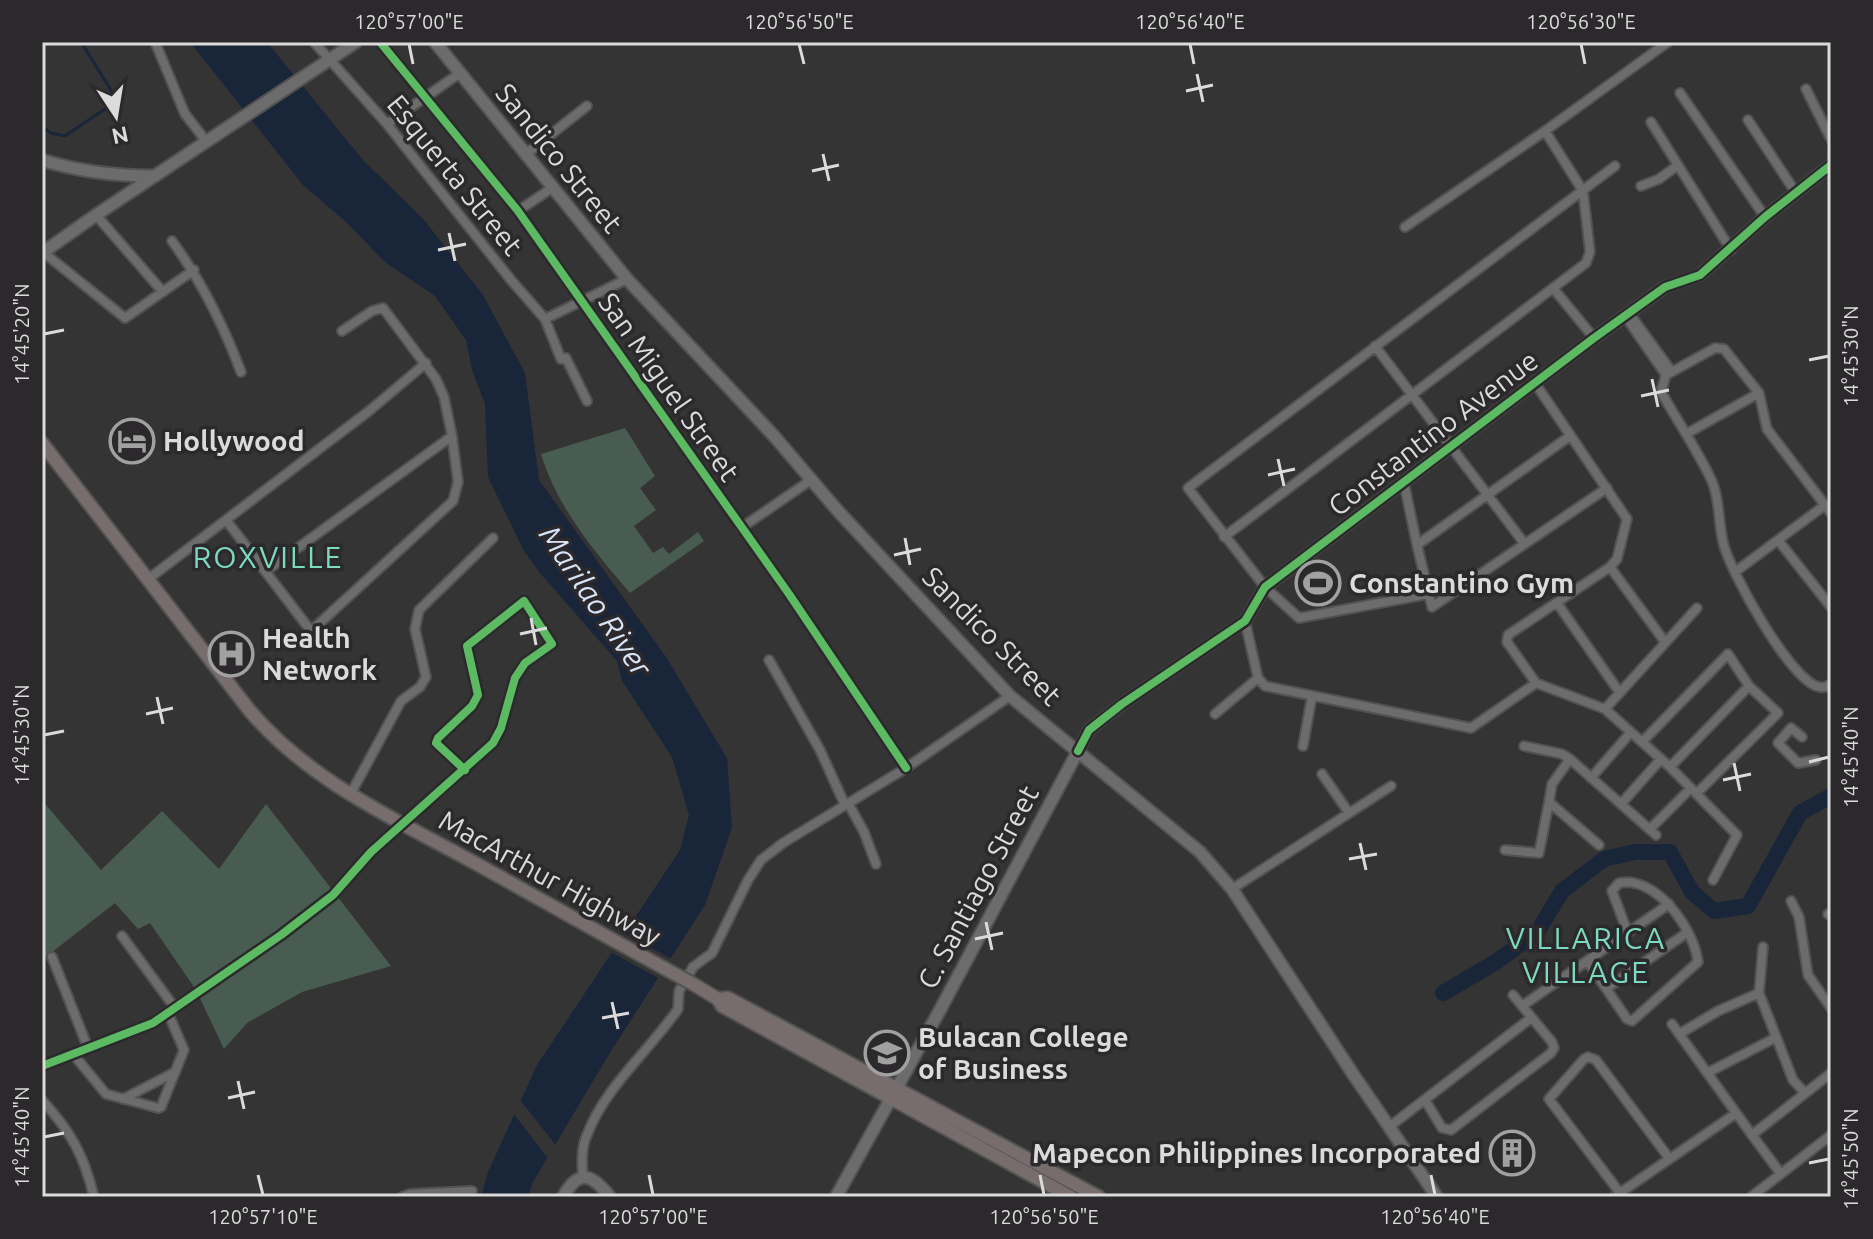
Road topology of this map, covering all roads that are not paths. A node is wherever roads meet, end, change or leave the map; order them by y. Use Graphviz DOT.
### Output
graph roads {
  1 [pos="155,42"];
  2 [pos="314,42"];
  3 [pos="356,42"];
  4 [pos="380,42"];
  5 [pos="435,42"];
  6 [pos="1668,42"];
  7 [pos="329,59"];
  8 [pos="460,73"];
  9 [pos="1806,89"];
  10 [pos="1680,93"];
  11 [pos="424,97"];
  12 [pos="587,106"];
  13 [pos="1748,120"];
  14 [pos="1651,122"];
  15 [pos="387,124"];
  16 [pos="1545,131"];
  17 [pos="1831,139"];
  18 [pos="206,141"];
  19 [pos="526,154"];
  20 [pos="42,160"];
  21 [pos="1831,165"];
  22 [pos="1615,166"];
  23 [pos="1677,166"];
  24 [pos="155,176"];
  25 [pos="1641,186"];
  26 [pos="552,188"];
  27 [pos="1583,191"];
  28 [pos="1796,193"];
  29 [pos="518,211"];
  30 [pos="96,215"];
  31 [pos="1765,217"];
  32 [pos="1405,227"];
  33 [pos="172,241"];
  34 [pos="1731,250"];
  35 [pos="42,253"];
  36 [pos="194,270"];
  37 [pos="627,279"];
  38 [pos="1553,288"];
  39 [pos="163,292"];
  40 [pos="583,302"];
  41 [pos="1627,315"];
  42 [pos="545,319"];
  43 [pos="342,331"];
  44 [pos="1594,338"];
  45 [pos="1375,346"];
  46 [pos="426,363"];
  47 [pos="241,372"];
  48 [pos="1669,373"];
  49 [pos="1535,383"];
  50 [pos="1759,393"];
  51 [pos="1412,397"];
  52 [pos="587,401"];
  53 [pos="1686,434"];
  54 [pos="452,436"];
  55 [pos="1570,436"];
  56 [pos="42,443"];
  57 [pos="1449,446"];
  58 [pos="811,480"];
  59 [pos="1404,483"];
  60 [pos="1607,488"];
  61 [pos="1489,495"];
  62 [pos="1828,509"];
  63 [pos="226,520"];
  64 [pos="741,528"];
  65 [pos="1224,537"];
  66 [pos="493,538"];
  67 [pos="1778,540"];
  68 [pos="1524,543"];
  69 [pos="1417,545"];
  70 [pos="1610,567"];
  71 [pos="266,571"];
  72 [pos="1735,572"];
  73 [pos="147,580"];
  74 [pos="1265,587"];
  75 [pos="1428,594"];
  76 [pos="1557,603"];
  77 [pos="1831,607"];
  78 [pos="1697,608"];
  79 [pos="1245,621"];
  80 [pos="1665,642"];
  81 [pos="769,660"];
  82 [pos="1258,678"];
  83 [pos="1536,683"];
  84 [pos="1831,684"];
  85 [pos="1749,686"];
  86 [pos="1620,693"];
  87 [pos="1010,696"];
  88 [pos="1312,696"];
  89 [pos="1605,709"];
  90 [pos="1215,714"];
  91 [pos="1767,723"];
  92 [pos="1631,732"];
  93 [pos="1802,737"];
  94 [pos="1781,738"];
  95 [pos="1642,742"];
  96 [pos="1303,746"];
  97 [pos="1524,746"];
  98 [pos="1078,751"];
  99 [pos="1570,759"];
  100 [pos="1661,759"];
  101 [pos="1816,760"];
  102 [pos="1670,767"];
  103 [pos="906,768"];
  104 [pos="465,770"];
  105 [pos="1322,774"];
  106 [pos="1591,778"];
  107 [pos="1391,786"];
  108 [pos="1694,790"];
  109 [pos="350,795"];
  110 [pos="1549,802"];
  111 [pos="846,804"];
  112 [pos="1621,804"];
  113 [pos="1349,813"];
  114 [pos="403,825"];
  115 [pos="1599,845"];
  116 [pos="1505,850"];
  117 [pos="876,864"];
  118 [pos="1713,880"];
  119 [pos="1232,889"];
  120 [pos="1791,901"];
  121 [pos="1669,904"];
  122 [pos="1688,932"];
  123 [pos="1628,933"];
  124 [pos="122,936"];
  125 [pos="1763,947"];
  126 [pos="52,957"];
  127 [pos="1588,962"];
  128 [pos="1607,988"];
  129 [pos="1759,993"];
  130 [pos="1513,995"];
  131 [pos="1522,1006"];
  132 [pos="1831,1008"];
  133 [pos="171,1010"];
  134 [pos="1531,1018"];
  135 [pos="1672,1024"];
  136 [pos="1679,1034"];
  137 [pos="1775,1038"];
  138 [pos="88,1048"];
  139 [pos="73,1054"];
  140 [pos="42,1066"];
  141 [pos="175,1072"];
  142 [pos="1707,1073"];
  143 [pos="1831,1073"];
  144 [pos="1805,1093"];
  145 [pos="894,1094"];
  146 [pos="122,1099"];
  147 [pos="1425,1100"];
  148 [pos="43,1104"];
  149 [pos="1735,1114"];
  150 [pos="1389,1127"];
  151 [pos="1752,1135"];
  152 [pos="1831,1135"];
  153 [pos="1669,1158"];
  154 [pos="1781,1174"];
  155 [pos="583,1177"];
  156 [pos="471,1194"];
  157 [pos="1617,1195"];
  158 [pos="94,1197"];
  159 [pos="402,1197"];
  160 [pos="563,1197"];
  161 [pos="610,1197"];
  162 [pos="836,1197"];
  163 [pos="1071,1197"];
  164 [pos="1099,1197"];
  165 [pos="1437,1197"];
  166 [pos="1751,1197"];
  1 -- 18 [label="street"];
  2 -- 7 [label="street, Esquerta Street"];
  3 -- 7 [label="main road"];
  4 -- 11 [label="street, San Miguel Street"];
  5 -- 8 [label="main road, Sandico Street"];
  6 -- 16 [label="street"];
  7 -- 15 [label="street, Esquerta Street"];
  7 -- 18 [label="main road"];
  8 -- 11 [label="street"];
  8 -- 19 [label="main road, Sandico Street"];
  9 -- 17 [label="street"];
  10 -- 31 [label="street"];
  11 -- 15 [label="street"];
  11 -- 29 [label="street, San Miguel Street"];
  12 -- 19 [label="street"];
  13 -- 28 [label="street"];
  14 -- 23 [label="street"];
  15 -- 42 [label="street, Esquerta Street"];
  16 -- 27 [label="street"];
  16 -- 32 [label="street"];
  18 -- 24 [label="main road"];
  19 -- 26 [label="main road, Sandico Street"];
  20 -- 24 [label="main road"];
  21 -- 28 [label="street, Constantino Avenue"];
  22 -- 27 [label="street"];
  23 -- 25 [label="street"];
  23 -- 34 [label="street"];
  24 -- 30 [label="main road"];
  26 -- 29 [label="street"];
  26 -- 37 [label="main road, Sandico Street"];
  27 -- 38 [label="street"];
  27 -- 45 [label="street"];
  28 -- 31 [label="street, Constantino Avenue"];
  29 -- 40 [label="street, San Miguel Street"];
  30 -- 35 [label="main road"];
  30 -- 39 [label="street"];
  31 -- 34 [label="street, Constantino Avenue"];
  33 -- 36 [label="street"];
  34 -- 41 [label="street, Constantino Avenue"];
  35 -- 39 [label="street"];
  36 -- 39 [label="street"];
  36 -- 47 [label="street"];
  37 -- 40 [label="street"];
  37 -- 58 [label="main road, Sandico Street"];
  38 -- 44 [label="street"];
  38 -- 51 [label="street"];
  40 -- 42 [label="street"];
  40 -- 64 [label="street, San Miguel Street"];
  41 -- 44 [label="street, Constantino Avenue"];
  41 -- 48 [label="street"];
  42 -- 52 [label="street, Esquerta Street"];
  43 -- 46 [label="street"];
  44 -- 49 [label="street, Constantino Avenue"];
  45 -- 51 [label="street"];
  45 -- 65 [label="street"];
  46 -- 54 [label="street"];
  46 -- 63 [label="street"];
  48 -- 50 [label="street"];
  48 -- 53 [label="street"];
  49 -- 55 [label="street"];
  49 -- 57 [label="street, Constantino Avenue"];
  50 -- 53 [label="street"];
  50 -- 62 [label="street"];
  51 -- 57 [label="street"];
  51 -- 65 [label="street"];
  53 -- 72 [label="street"];
  54 -- 71 [label="street"];
  54 -- 71 [label="street"];
  55 -- 60 [label="street"];
  55 -- 61 [label="street"];
  56 -- 73 [label="highway, MacArthur Highway"];
  57 -- 59 [label="street, Constantino Avenue"];
  57 -- 61 [label="street"];
  58 -- 64 [label="street"];
  58 -- 87 [label="main road, Sandico Street"];
  59 -- 69 [label="street"];
  59 -- 74 [label="street, Constantino Avenue"];
  60 -- 68 [label="street"];
  60 -- 70 [label="street"];
  61 -- 68 [label="street"];
  61 -- 69 [label="street"];
  62 -- 67 [label="street"];
  63 -- 71 [label="street"];
  63 -- 73 [label="street"];
  64 -- 103 [label="street, San Miguel Street"];
  65 -- 74 [label="street"];
  66 -- 109 [label="street"];
  67 -- 72 [label="street"];
  67 -- 77 [label="street"];
  68 -- 75 [label="street"];
  69 -- 75 [label="street"];
  70 -- 76 [label="street"];
  70 -- 80 [label="street"];
  72 -- 84 [label="street"];
  73 -- 109 [label="highway, MacArthur Highway"];
  74 -- 75 [label="street"];
  74 -- 79 [label="street, Constantino Avenue"];
  76 -- 83 [label="street"];
  76 -- 86 [label="street"];
  78 -- 80 [label="street"];
  79 -- 82 [label="street"];
  79 -- 98 [label="street, Constantino Avenue"];
  80 -- 86 [label="street"];
  81 -- 111 [label="street"];
  82 -- 88 [label="street"];
  82 -- 90 [label="street"];
  83 -- 88 [label="street"];
  83 -- 89 [label="street"];
  85 -- 91 [label="street"];
  85 -- 95 [label="street"];
  85 -- 102 [label="street"];
  86 -- 89 [label="street"];
  87 -- 98 [label="main road, Sandico Street"];
  87 -- 103 [label="street"];
  88 -- 96 [label="street"];
  89 -- 92 [label="street"];
  91 -- 94 [label="street"];
  91 -- 108 [label="street"];
  92 -- 95 [label="street"];
  92 -- 106 [label="street"];
  93 -- 94 [label="street"];
  94 -- 101 [label="street"];
  95 -- 100 [label="street"];
  97 -- 99 [label="street"];
  98 -- 119 [label="main road, Sandico Street"];
  98 -- 145 [label="main road, C. Santiago Street"];
  99 -- 106 [label="street"];
  99 -- 110 [label="street"];
  100 -- 102 [label="street"];
  100 -- 112 [label="street"];
  102 -- 108 [label="street"];
  103 -- 111 [label="street"];
  104 -- 104 [label="street"];
  104 -- 114 [label="street"];
  105 -- 113 [label="street"];
  106 -- 112 [label="street"];
  107 -- 113 [label="street"];
  108 -- 112 [label="street"];
  108 -- 118 [label="street"];
  109 -- 114 [label="highway, MacArthur Highway"];
  110 -- 115 [label="street"];
  110 -- 116 [label="street"];
  111 -- 117 [label="street"];
  111 -- 155 [label="street"];
  113 -- 119 [label="street"];
  114 -- 133 [label="street"];
  114 -- 145 [label="highway, MacArthur Highway, bridge"];
  119 -- 150 [label="main road, Sandico Street"];
  120 -- 132 [label="street"];
  121 -- 122 [label="street"];
  121 -- 123 [label="street"];
  121 -- 123 [label="street"];
  122 -- 128 [label="street"];
  122 -- 128 [label="street"];
  123 -- 127 [label="street"];
  124 -- 133 [label="street"];
  125 -- 129 [label="street"];
  126 -- 138 [label="street"];
  127 -- 128 [label="street"];
  127 -- 131 [label="street"];
  129 -- 136 [label="street"];
  129 -- 137 [label="street"];
  130 -- 131 [label="street"];
  131 -- 134 [label="street"];
  133 -- 138 [label="street"];
  133 -- 141 [label="street"];
  134 -- 147 [label="street"];
  134 -- 147 [label="street"];
  135 -- 136 [label="street"];
  136 -- 142 [label="street"];
  137 -- 142 [label="street"];
  137 -- 144 [label="street"];
  138 -- 139 [label="street"];
  139 -- 140 [label="street"];
  139 -- 146 [label="street"];
  141 -- 146 [label="street"];
  141 -- 146 [label="street"];
  142 -- 149 [label="street"];
  143 -- 144 [label="street"];
  144 -- 151 [label="street"];
  145 -- 162 [label="main road, C. Santiago Street"];
  145 -- 163 [label="highway, MacArthur Highway"];
  145 -- 164 [label="highway, MacArthur Highway"];
  147 -- 150 [label="street"];
  148 -- 158 [label="street"];
  149 -- 151 [label="street"];
  149 -- 153 [label="street"];
  150 -- 165 [label="main road, Sandico Street"];
  151 -- 154 [label="street"];
  152 -- 154 [label="street"];
  153 -- 157 [label="street"];
  153 -- 157 [label="street"];
  154 -- 166 [label="street"];
  155 -- 160 [label="main road"];
  155 -- 161 [label="main road"];
  156 -- 159 [label="street"];
}
